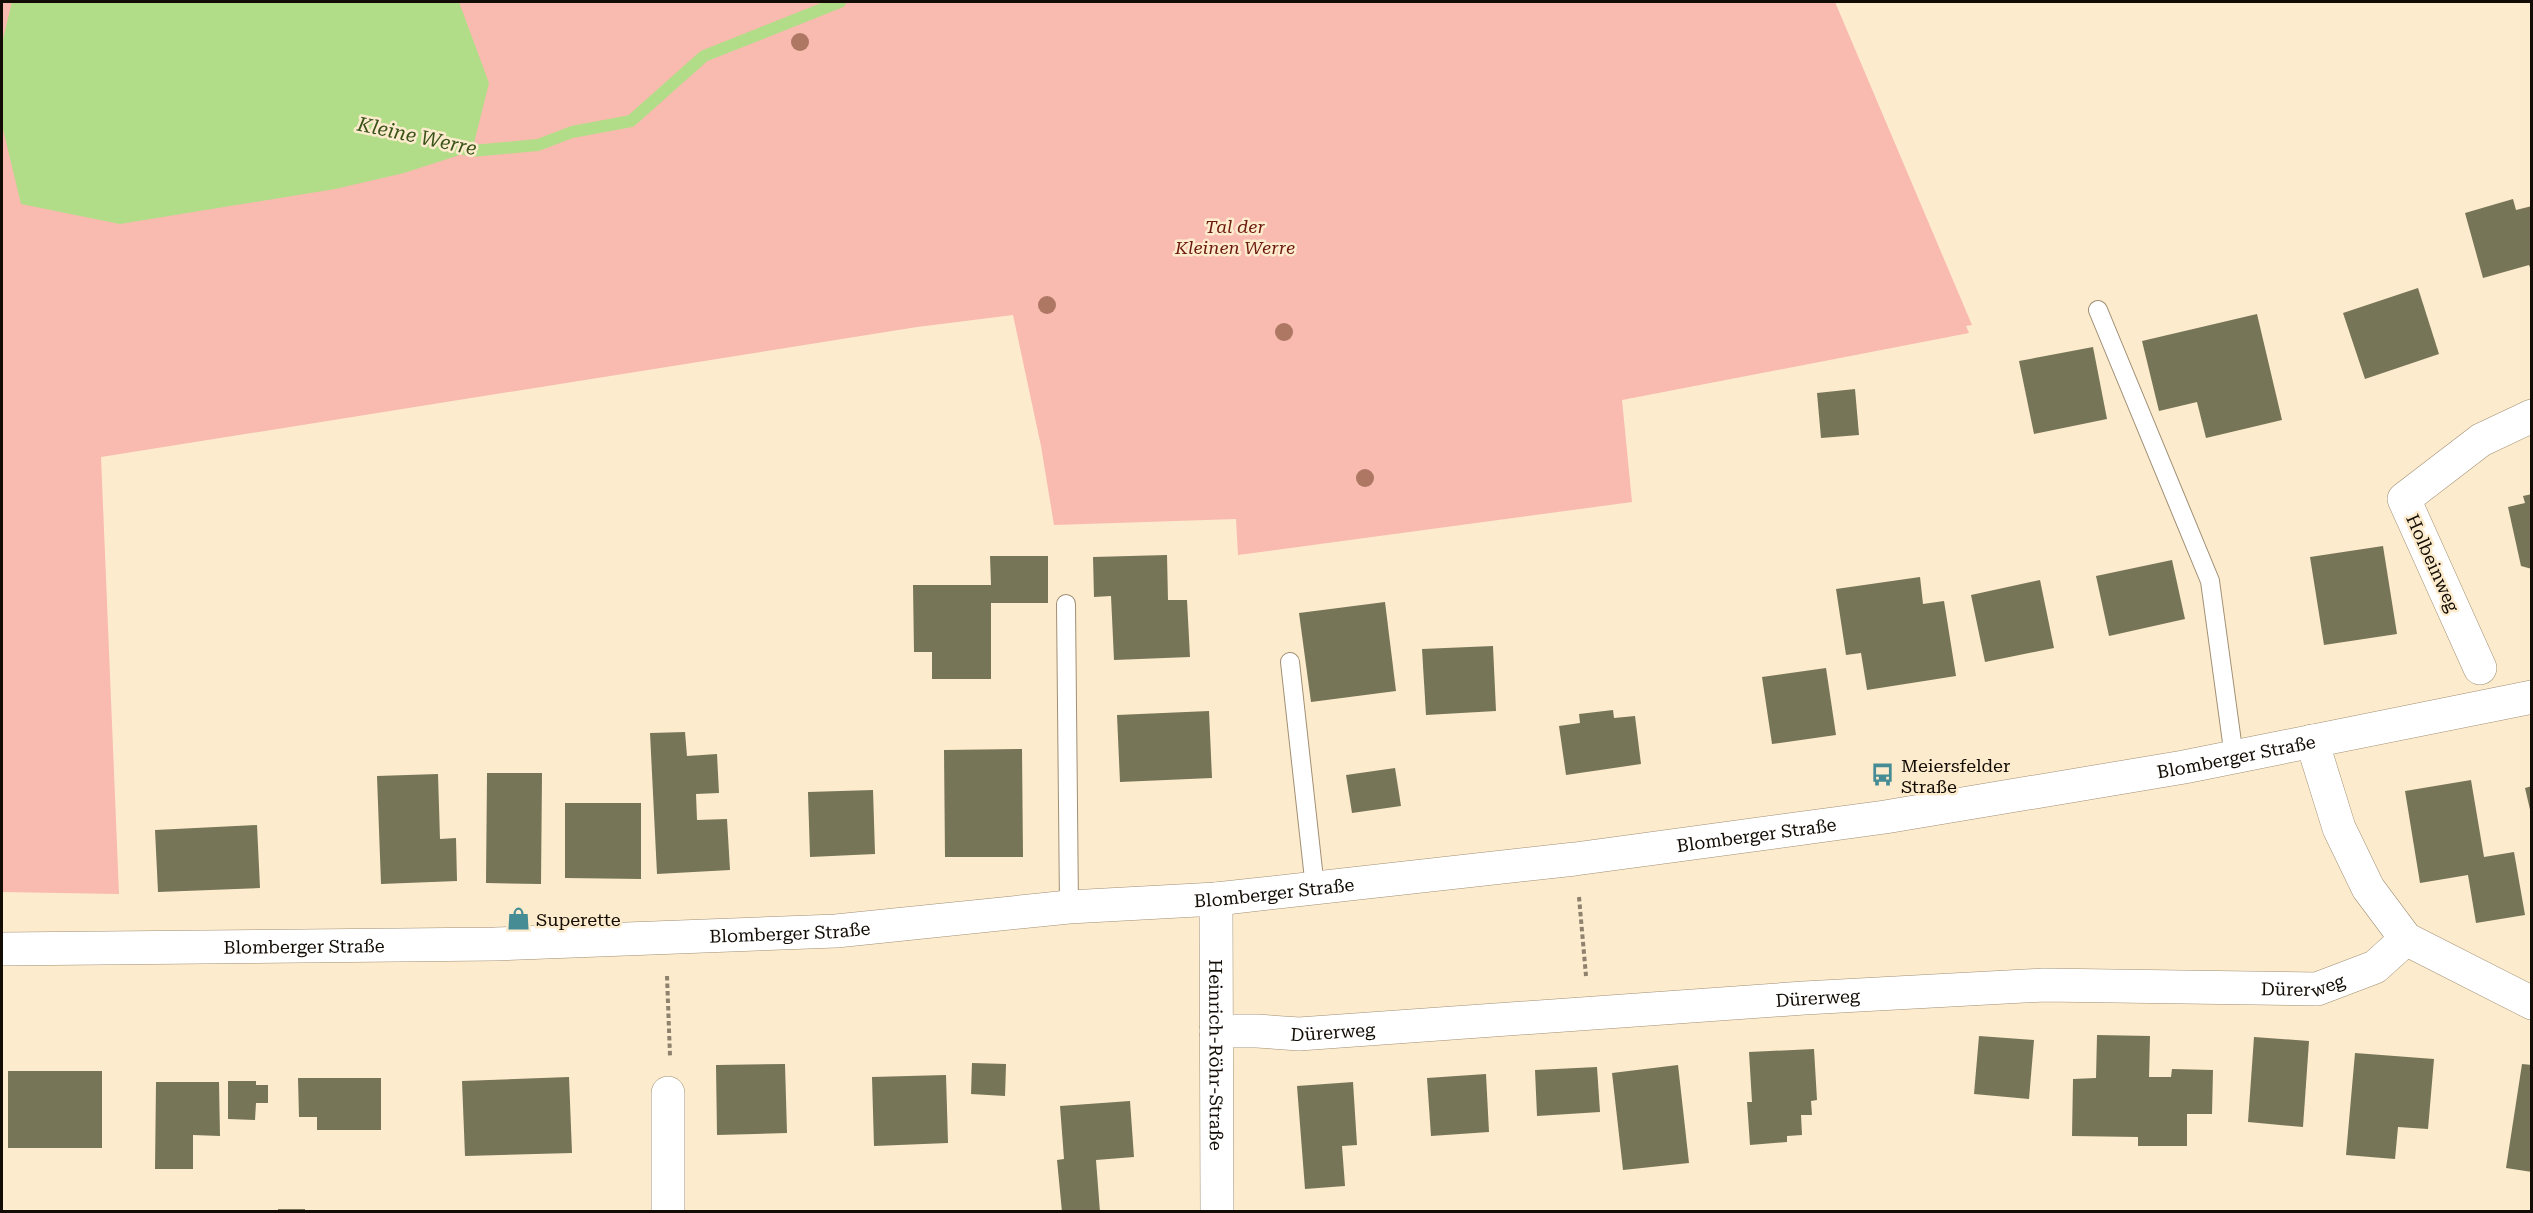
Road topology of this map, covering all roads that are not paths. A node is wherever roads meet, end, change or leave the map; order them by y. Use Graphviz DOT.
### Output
graph roads {
  1 [pos="2098,310"];
  2 [pos="2532,416"];
  3 [pos="1066,604"];
  4 [pos="1290,662"];
  5 [pos="2480,668"];
  6 [pos="2532,697"];
  7 [pos="2312,741"];
  8 [pos="2234,757"];
  9 [pos="1315,888"];
  10 [pos="1216,898"];
  11 [pos="1070,907"];
  12 [pos="2406,939"];
  13 [pos="2,949"];
  14 [pos="2532,1003"];
  15 [pos="1216,1031"];
  16 [pos="668,1093"];
  17 [pos="668,1212"];
  18 [pos="1217,1212"];
  1 -- 8 [label="lane"];
  2 -- 5 [label="street, Holbeinweg"];
  3 -- 11 [label="lane"];
  4 -- 9 [label="lane"];
  6 -- 7 [label="street, Blomberger Straße"];
  7 -- 8 [label="street, Blomberger Straße"];
  7 -- 12 [label="street"];
  8 -- 9 [label="street, Blomberger Straße"];
  9 -- 10 [label="street, Blomberger Straße"];
  10 -- 11 [label="street, Blomberger Straße"];
  10 -- 15 [label="street, Heinrich-Röhr-Straße"];
  11 -- 13 [label="street, Blomberger Straße"];
  12 -- 14 [label="street"];
  12 -- 15 [label="street, Dürerweg"];
  15 -- 18 [label="street, Heinrich-Röhr-Straße"];
  16 -- 17 [label="street"];
}
